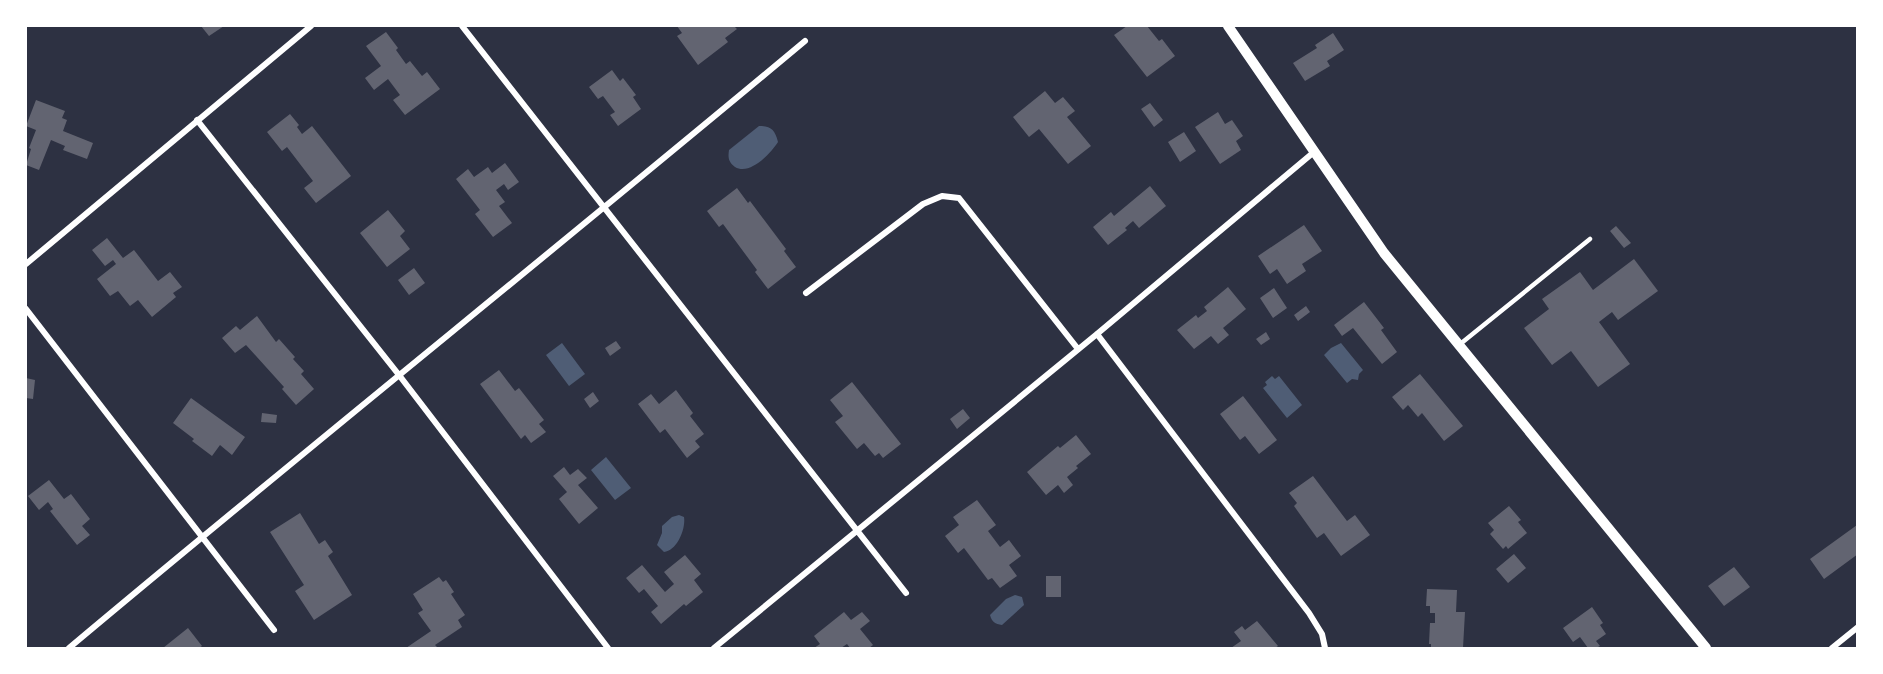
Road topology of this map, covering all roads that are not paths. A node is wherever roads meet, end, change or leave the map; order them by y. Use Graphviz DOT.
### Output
graph roads {
  1 [pos="311,26"];
  2 [pos="462,26"];
  3 [pos="1228,26"];
  4 [pos="805,41"];
  5 [pos="197,120"];
  6 [pos="1314,152"];
  7 [pos="605,208"];
  8 [pos="1590,239"];
  9 [pos="26,264"];
  10 [pos="806,293"];
  11 [pos="26,309"];
  12 [pos="1097,334"];
  13 [pos="1459,345"];
  14 [pos="1078,349"];
  15 [pos="399,375"];
  16 [pos="858,530"];
  17 [pos="202,537"];
  18 [pos="906,593"];
  19 [pos="1857,627"];
  20 [pos="274,630"];
  21 [pos="69,648"];
  22 [pos="608,648"];
  23 [pos="714,648"];
  24 [pos="1324,648"];
  25 [pos="1706,648"];
  26 [pos="1832,648"];
  1 -- 5 [label="street"];
  2 -- 7 [label="street"];
  3 -- 6 [label="street"];
  4 -- 7 [label="street"];
  5 -- 9 [label="street"];
  5 -- 15 [label="street"];
  6 -- 12 [label="street"];
  6 -- 13 [label="street"];
  7 -- 15 [label="street"];
  7 -- 16 [label="street"];
  8 -- 13 [label="lane"];
  10 -- 14 [label="street"];
  11 -- 17 [label="street"];
  12 -- 14 [label="street"];
  12 -- 24 [label="street"];
  13 -- 25 [label="street"];
  14 -- 16 [label="street"];
  15 -- 17 [label="street"];
  15 -- 22 [label="street"];
  16 -- 18 [label="street"];
  16 -- 23 [label="street"];
  17 -- 20 [label="street"];
  17 -- 21 [label="street"];
  19 -- 26 [label="street"];
}
